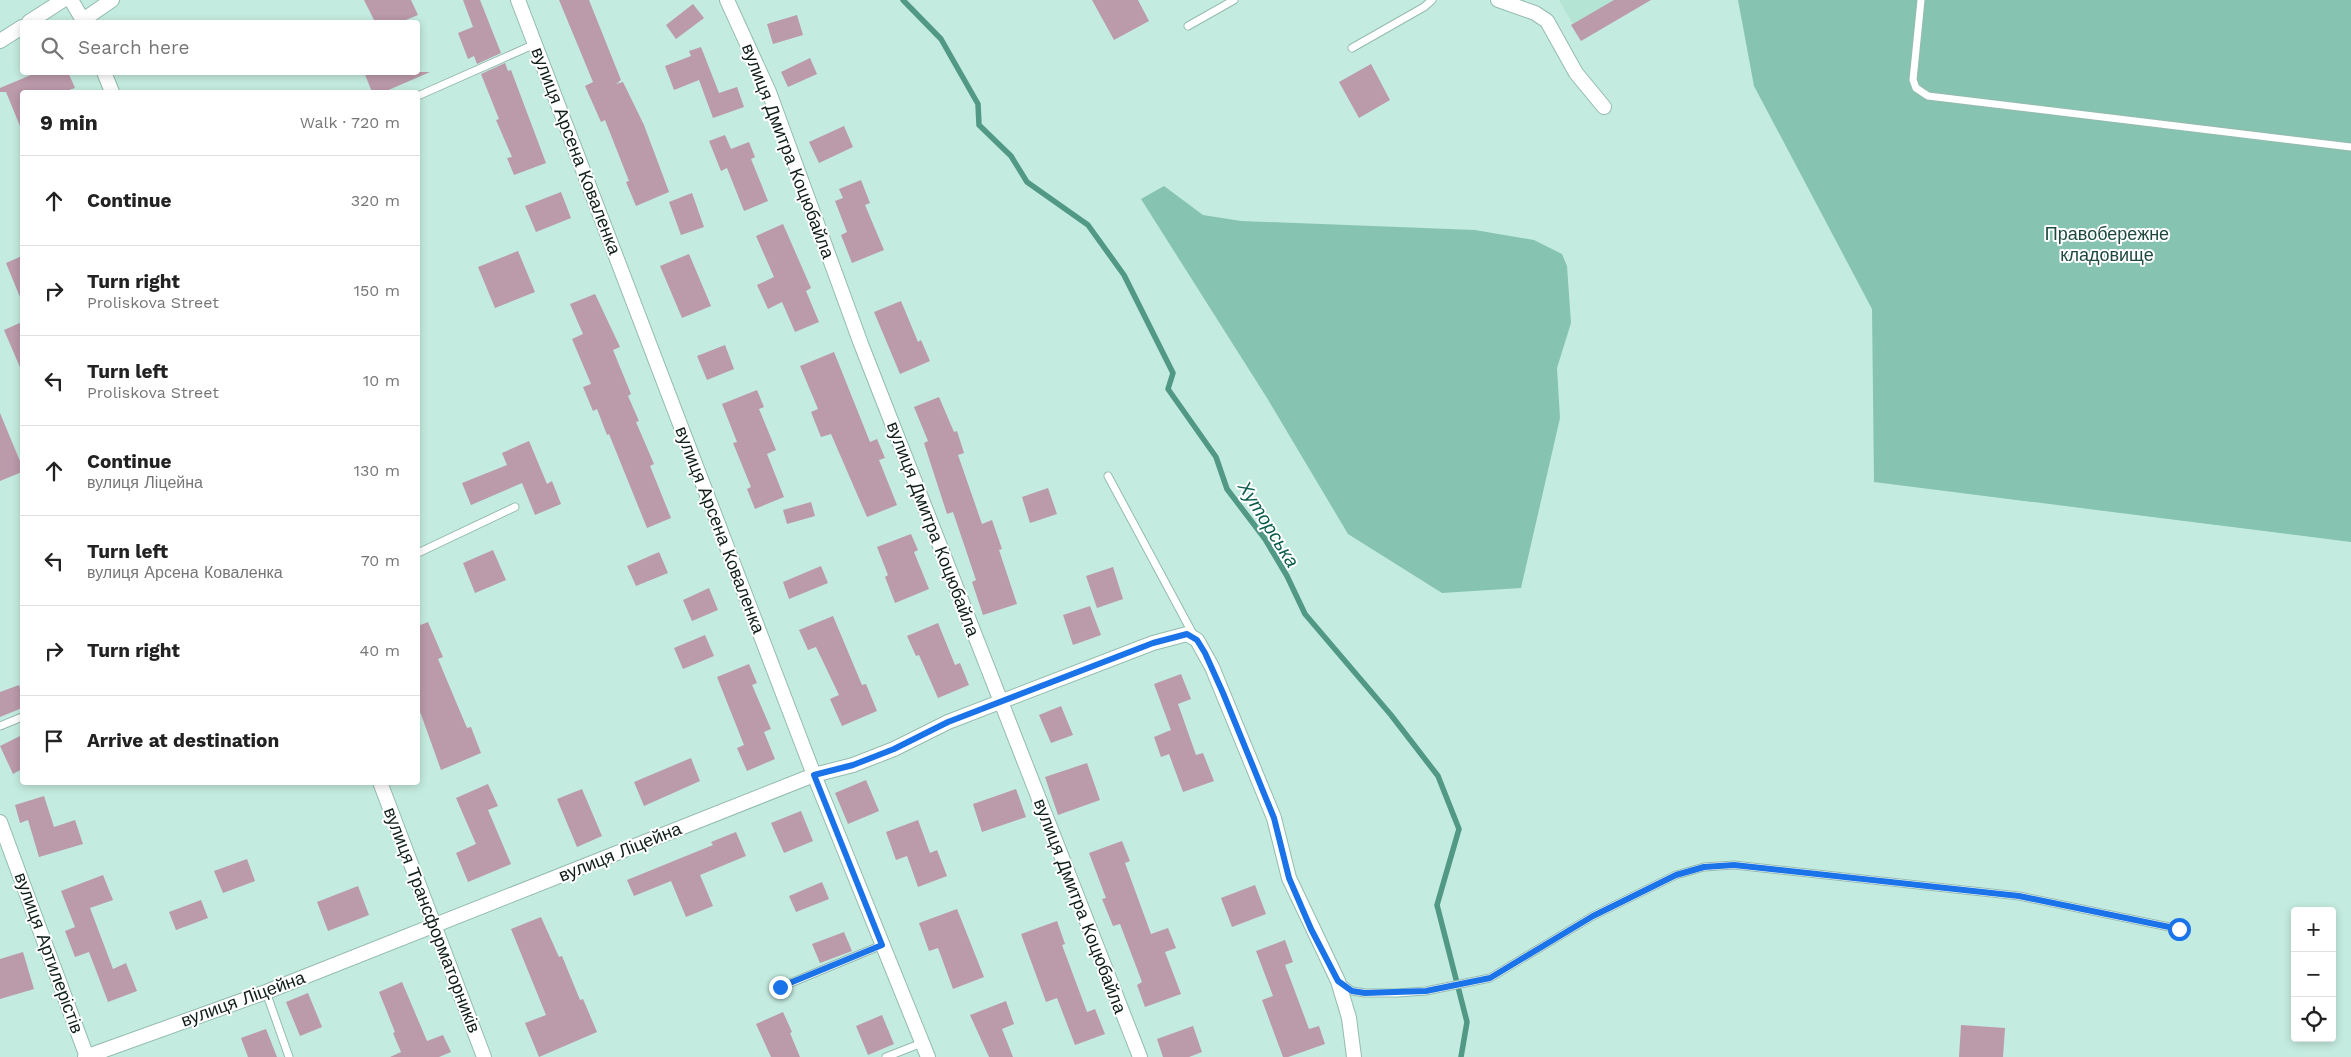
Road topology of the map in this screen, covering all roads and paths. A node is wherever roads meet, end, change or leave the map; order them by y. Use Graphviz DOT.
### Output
graph roads {
  1 [pos="64,0"];
  2 [pos="71,0"];
  3 [pos="112,0"];
  4 [pos="518,0"];
  5 [pos="728,0"];
  6 [pos="1234,0"];
  7 [pos="1432,0"];
  8 [pos="1498,0"];
  9 [pos="1921,0"];
  10 [pos="32,20"];
  11 [pos="83,20"];
  12 [pos="85,20"];
  13 [pos="1188,26"];
  14 [pos="20,28"];
  15 [pos="0,41"];
  16 [pos="536,44"];
  17 [pos="1352,48"];
  18 [pos="105,75"];
  19 [pos="111,90"];
  20 [pos="420,95"];
  21 [pos="1604,107"];
  22 [pos="2351,147"];
  23 [pos="1108,476"];
  24 [pos="515,507"];
  25 [pos="420,552"];
  26 [pos="1197,640"];
  27 [pos="1000,703"];
  28 [pos="20,718"];
  29 [pos="0,726"];
  30 [pos="814,775"];
  31 [pos="381,785"];
  32 [pos="0,822"];
  33 [pos="435,925"];
  34 [pos="2179,929"];
  35 [pos="882,945"];
  36 [pos="1338,981"];
  37 [pos="780,987"];
  38 [pos="266,992"];
  39 [pos="922,1043"];
  40 [pos="86,1057"];
  41 [pos="290,1057"];
  42 [pos="484,1057"];
  43 [pos="886,1057"];
  44 [pos="928,1057"];
  45 [pos="1140,1057"];
  46 [pos="1354,1057"];
  1 -- 10 [label="street"];
  2 -- 11 [label="street"];
  3 -- 12 [label="street"];
  4 -- 16 [label="street, вулиця Арсена Коваленка"];
  5 -- 27 [label="street, вулиця Дмитра Коцюбайла"];
  6 -- 13 [label="lane"];
  7 -- 17 [label="lane"];
  8 -- 21 [label="street"];
  9 -- 22 [label="lane"];
  14 -- 15 [label="street"];
  16 -- 20 [label="lane"];
  16 -- 30 [label="street, вулиця Арсена Коваленка"];
  18 -- 19 [label="street"];
  23 -- 26 [label="lane"];
  24 -- 25 [label="lane"];
  26 -- 27 [label="street, вулиця Ліцейна"];
  26 -- 36 [label="street"];
  27 -- 30 [label="street, вулиця Ліцейна"];
  27 -- 45 [label="street, вулиця Дмитра Коцюбайла"];
  28 -- 29 [label="lane"];
  30 -- 33 [label="street, вулиця Ліцейна"];
  30 -- 35 [label="street, вулиця Арсена Коваленка"];
  31 -- 33 [label="street, вулиця Трансформаторників"];
  32 -- 40 [label="street, вулиця Артилерістів"];
  33 -- 38 [label="street, вулиця Ліцейна"];
  33 -- 42 [label="street, вулиця Трансформаторників"];
  34 -- 36 [label="lane"];
  35 -- 37 [label="lane"];
  35 -- 39 [label="street, вулиця Арсена Коваленка"];
  36 -- 46 [label="street"];
  38 -- 40 [label="street, вулиця Ліцейна"];
  38 -- 41 [label="lane"];
  39 -- 43 [label="lane"];
  39 -- 44 [label="street, вулиця Арсена Коваленка"];
}
